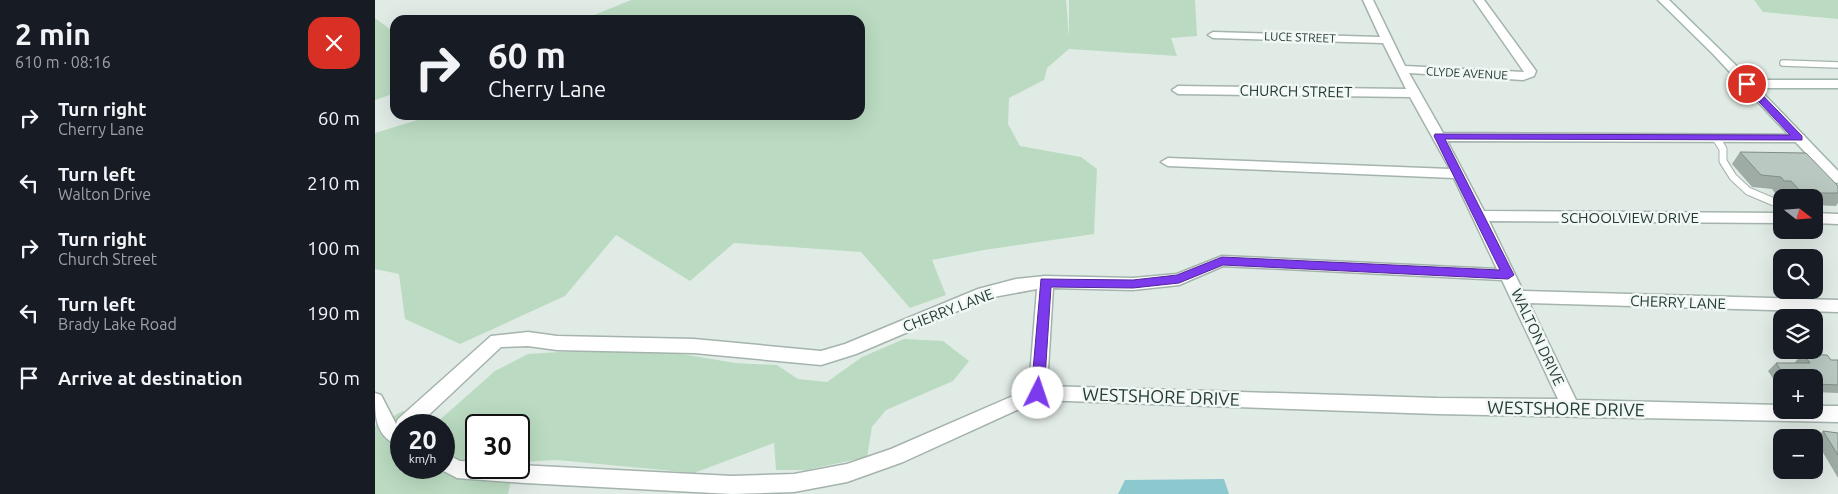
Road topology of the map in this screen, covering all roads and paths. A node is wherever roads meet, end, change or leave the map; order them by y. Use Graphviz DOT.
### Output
graph roads {
  1 [pos="1368,0"];
  2 [pos="1479,0"];
  3 [pos="1663,0"];
  4 [pos="1213,35"];
  5 [pos="1386,40"];
  6 [pos="1783,63"];
  7 [pos="1838,65"];
  8 [pos="1401,69"];
  9 [pos="1747,84"];
  10 [pos="1838,84"];
  11 [pos="1179,90"];
  12 [pos="1415,93"];
  13 [pos="1439,136"];
  14 [pos="1716,138"];
  15 [pos="1799,138"];
  16 [pos="1168,162"];
  17 [pos="1459,174"];
  18 [pos="1838,179"];
  19 [pos="1773,202"];
  20 [pos="1479,216"];
  21 [pos="1773,218"];
  22 [pos="1823,218"];
  23 [pos="1838,219"];
  24 [pos="1508,275"];
  25 [pos="1045,282"];
  26 [pos="1519,297"];
  27 [pos="1838,306"];
  28 [pos="1038,393"];
  29 [pos="375,400"];
  30 [pos="1571,407"];
  31 [pos="419,414"];
  32 [pos="1838,414"];
  33 [pos="390,430"];
  34 [pos="455,468"];
  1 -- 5 [label="street, WALTON DRIVE"];
  2 -- 8 [label="street, CLYDE AVENUE"];
  3 -- 9 [label="street"];
  4 -- 5 [label="street, LUCE STREET"];
  5 -- 8 [label="street, WALTON DRIVE"];
  6 -- 7 [label="lane"];
  8 -- 12 [label="street, WALTON DRIVE"];
  9 -- 10 [label="street"];
  9 -- 15 [label="street"];
  11 -- 12 [label="street, CHURCH STREET"];
  12 -- 13 [label="street, WALTON DRIVE"];
  13 -- 14 [label="street"];
  13 -- 17 [label="street, WALTON DRIVE"];
  14 -- 15 [label="street"];
  14 -- 19 [label="lane"];
  15 -- 18 [label="street"];
  16 -- 17 [label="street"];
  17 -- 20 [label="street, WALTON DRIVE"];
  20 -- 21 [label="street, SCHOOLVIEW DRIVE"];
  20 -- 24 [label="street, WALTON DRIVE"];
  22 -- 23 [label="street"];
  24 -- 25 [label="street, CHERRY LANE"];
  24 -- 26 [label="street, WALTON DRIVE"];
  25 -- 28 [label="street"];
  25 -- 31 [label="street, CHERRY LANE"];
  26 -- 27 [label="street, CHERRY LANE"];
  26 -- 30 [label="street, WALTON DRIVE"];
  28 -- 30 [label="street, WESTSHORE DRIVE"];
  28 -- 34 [label="street, WESTSHORE DRIVE"];
  29 -- 33 [label="street"];
  30 -- 32 [label="street, WESTSHORE DRIVE"];
}
